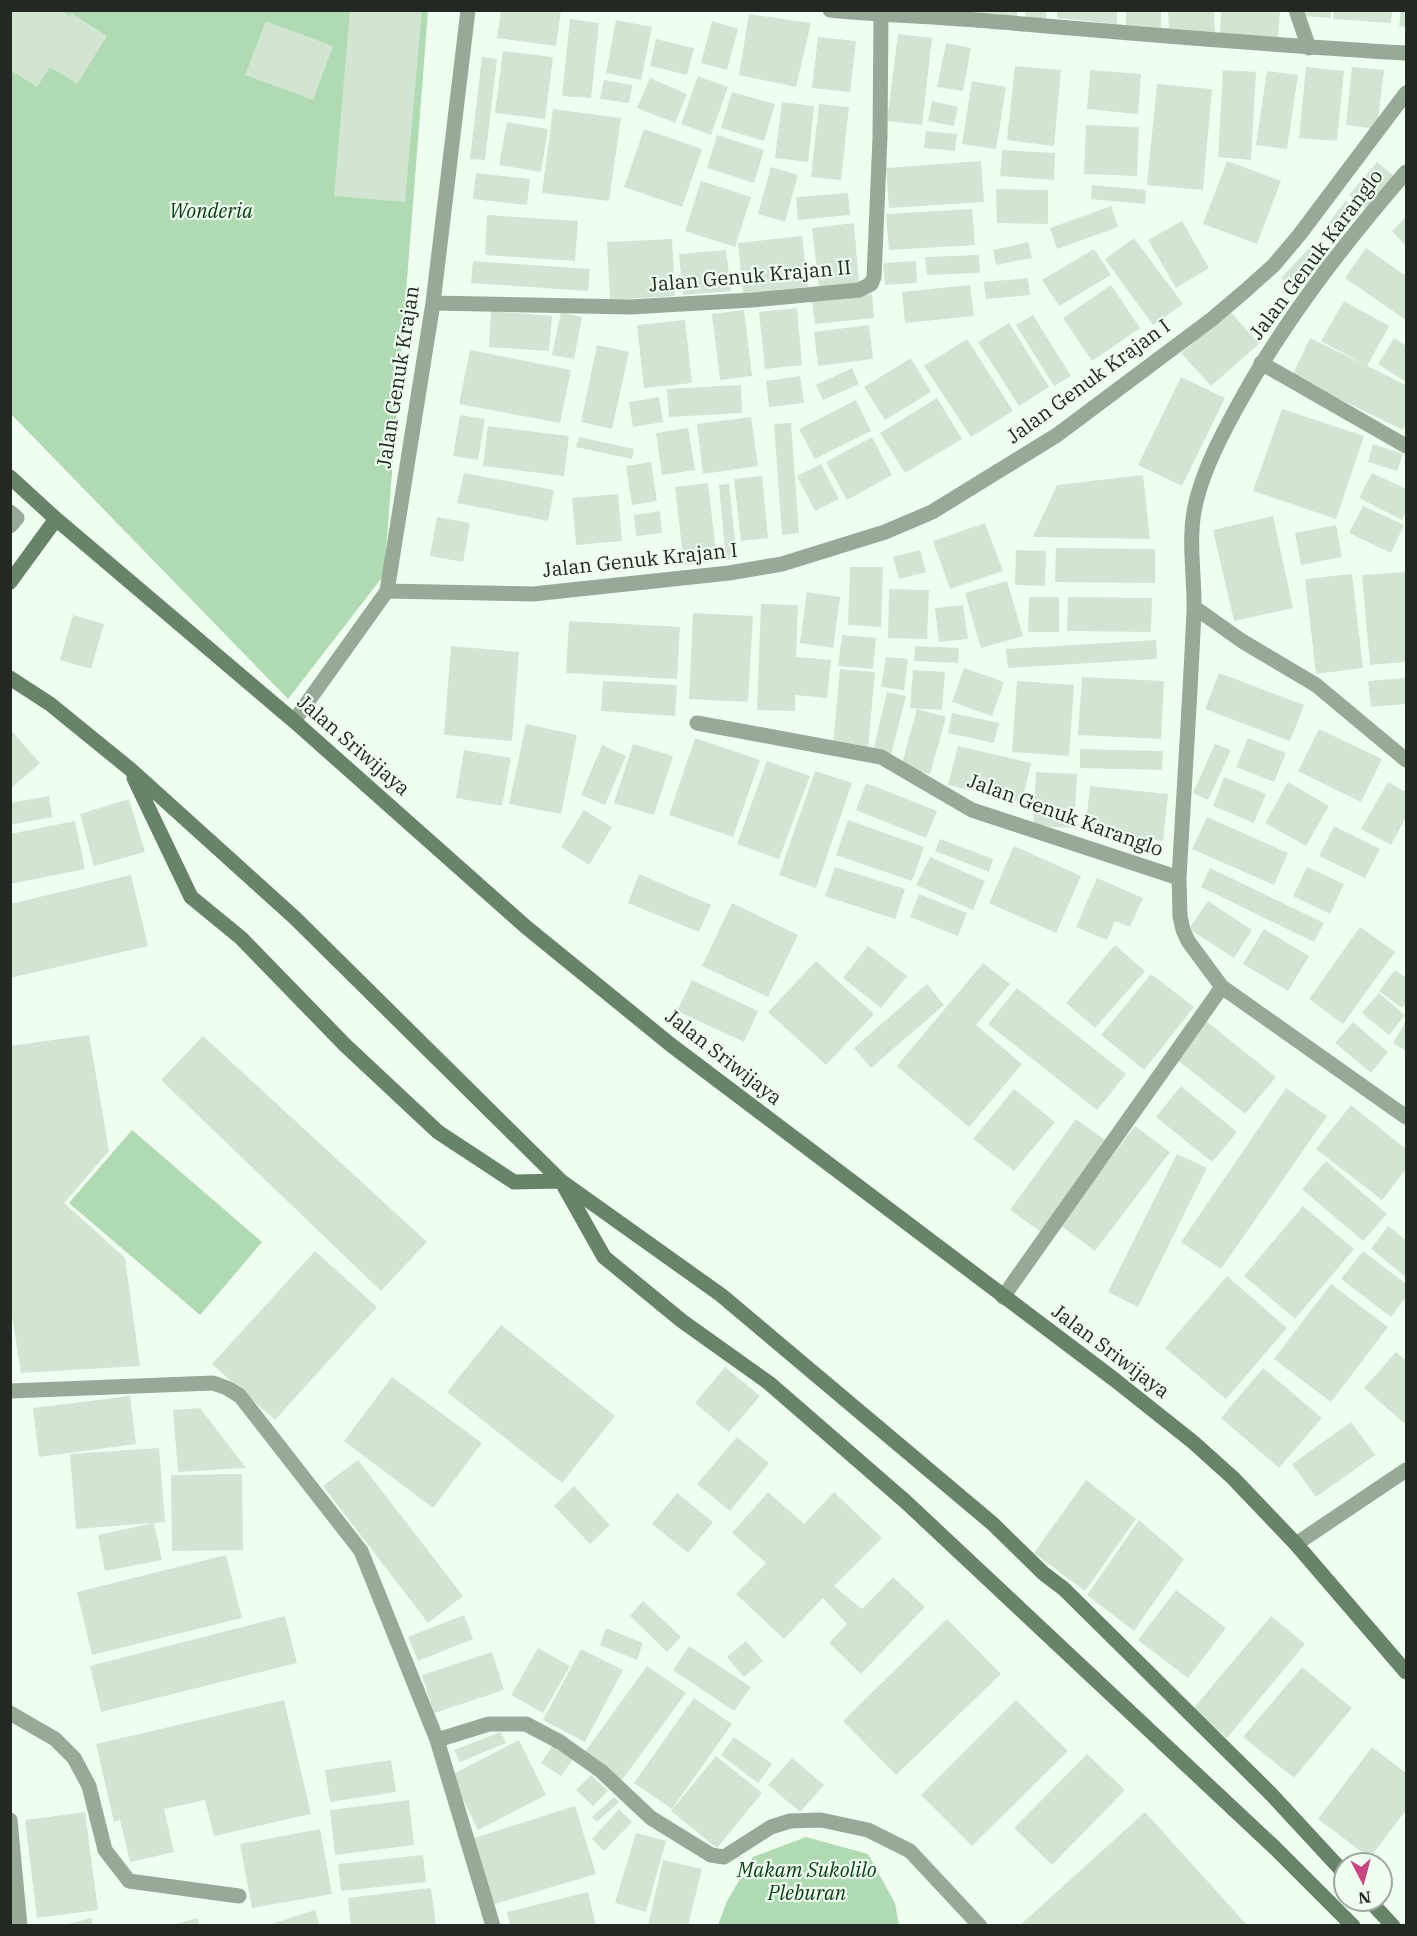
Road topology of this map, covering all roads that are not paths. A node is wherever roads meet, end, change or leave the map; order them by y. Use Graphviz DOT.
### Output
graph roads {
  1 [pos="468,10"];
  2 [pos="830,10"];
  3 [pos="1296,10"];
  4 [pos="946,14"];
  5 [pos="881,15"];
  6 [pos="1309,48"];
  7 [pos="1407,53"];
  8 [pos="1407,93"];
  9 [pos="1407,172"];
  10 [pos="433,303"];
  11 [pos="1261,363"];
  12 [pos="1407,446"];
  13 [pos="10,477"];
  14 [pos="10,512"];
  15 [pos="57,519"];
  16 [pos="10,526"];
  17 [pos="10,582"];
  18 [pos="387,591"];
  19 [pos="1194,607"];
  20 [pos="10,678"];
  21 [pos="294,721"];
  22 [pos="697,723"];
  23 [pos="1407,760"];
  24 [pos="130,769"];
  25 [pos="1179,878"];
  26 [pos="1222,987"];
  27 [pos="1407,1117"];
  28 [pos="561,1180"];
  29 [pos="1003,1297"];
  30 [pos="10,1391"];
  31 [pos="1407,1470"];
  32 [pos="1296,1544"];
  33 [pos="1407,1672"];
  34 [pos="10,1713"];
  35 [pos="437,1740"];
  36 [pos="10,1820"];
  37 [pos="1333,1861"];
  38 [pos="239,1896"];
  39 [pos="1380,1912"];
  40 [pos="20,1926"];
  41 [pos="493,1926"];
  42 [pos="980,1926"];
  43 [pos="1353,1926"];
  44 [pos="1392,1926"];
  1 -- 10 [label="street, Jalan Genuk Krajan"];
  2 -- 5 [label="street"];
  3 -- 6 [label="street"];
  4 -- 5 [label="street"];
  4 -- 6 [label="street"];
  5 -- 10 [label="street, Jalan Genuk Krajan II"];
  6 -- 7 [label="street"];
  8 -- 18 [label="street, Jalan Genuk Krajan I"];
  9 -- 11 [label="street, Jalan Genuk Karanglo"];
  10 -- 18 [label="street, Jalan Genuk Krajan"];
  11 -- 12 [label="street, Jalan Genuk Karanglo"];
  11 -- 19 [label="street, Jalan Genuk Karanglo"];
  13 -- 15 [label="main road, Jalan Sriwijaya"];
  14 -- 16 [label="street"];
  15 -- 17 [label="main road"];
  15 -- 21 [label="main road, Jalan Sriwijaya"];
  18 -- 21 [label="street, Jalan Genuk Krajan"];
  19 -- 23 [label="street"];
  19 -- 25 [label="street, Jalan Genuk Karanglo"];
  20 -- 24 [label="main road"];
  21 -- 29 [label="main road, Jalan Sriwijaya"];
  22 -- 25 [label="street, Jalan Genuk Karanglo"];
  24 -- 28 [label="main road"];
  24 -- 28 [label="main road"];
  25 -- 26 [label="street, Jalan Genuk Karanglo"];
  26 -- 27 [label="street, Jalan Genuk Karanglo"];
  26 -- 29 [label="street"];
  28 -- 37 [label="main road"];
  28 -- 43 [label="main road"];
  29 -- 32 [label="main road, Jalan Sriwijaya"];
  30 -- 35 [label="street"];
  31 -- 32 [label="street"];
  32 -- 33 [label="main road, Jalan Sriwijaya"];
  34 -- 38 [label="street"];
  35 -- 41 [label="street"];
  35 -- 42 [label="street"];
  36 -- 40 [label="street"];
  39 -- 44 [label="main road"];
}
